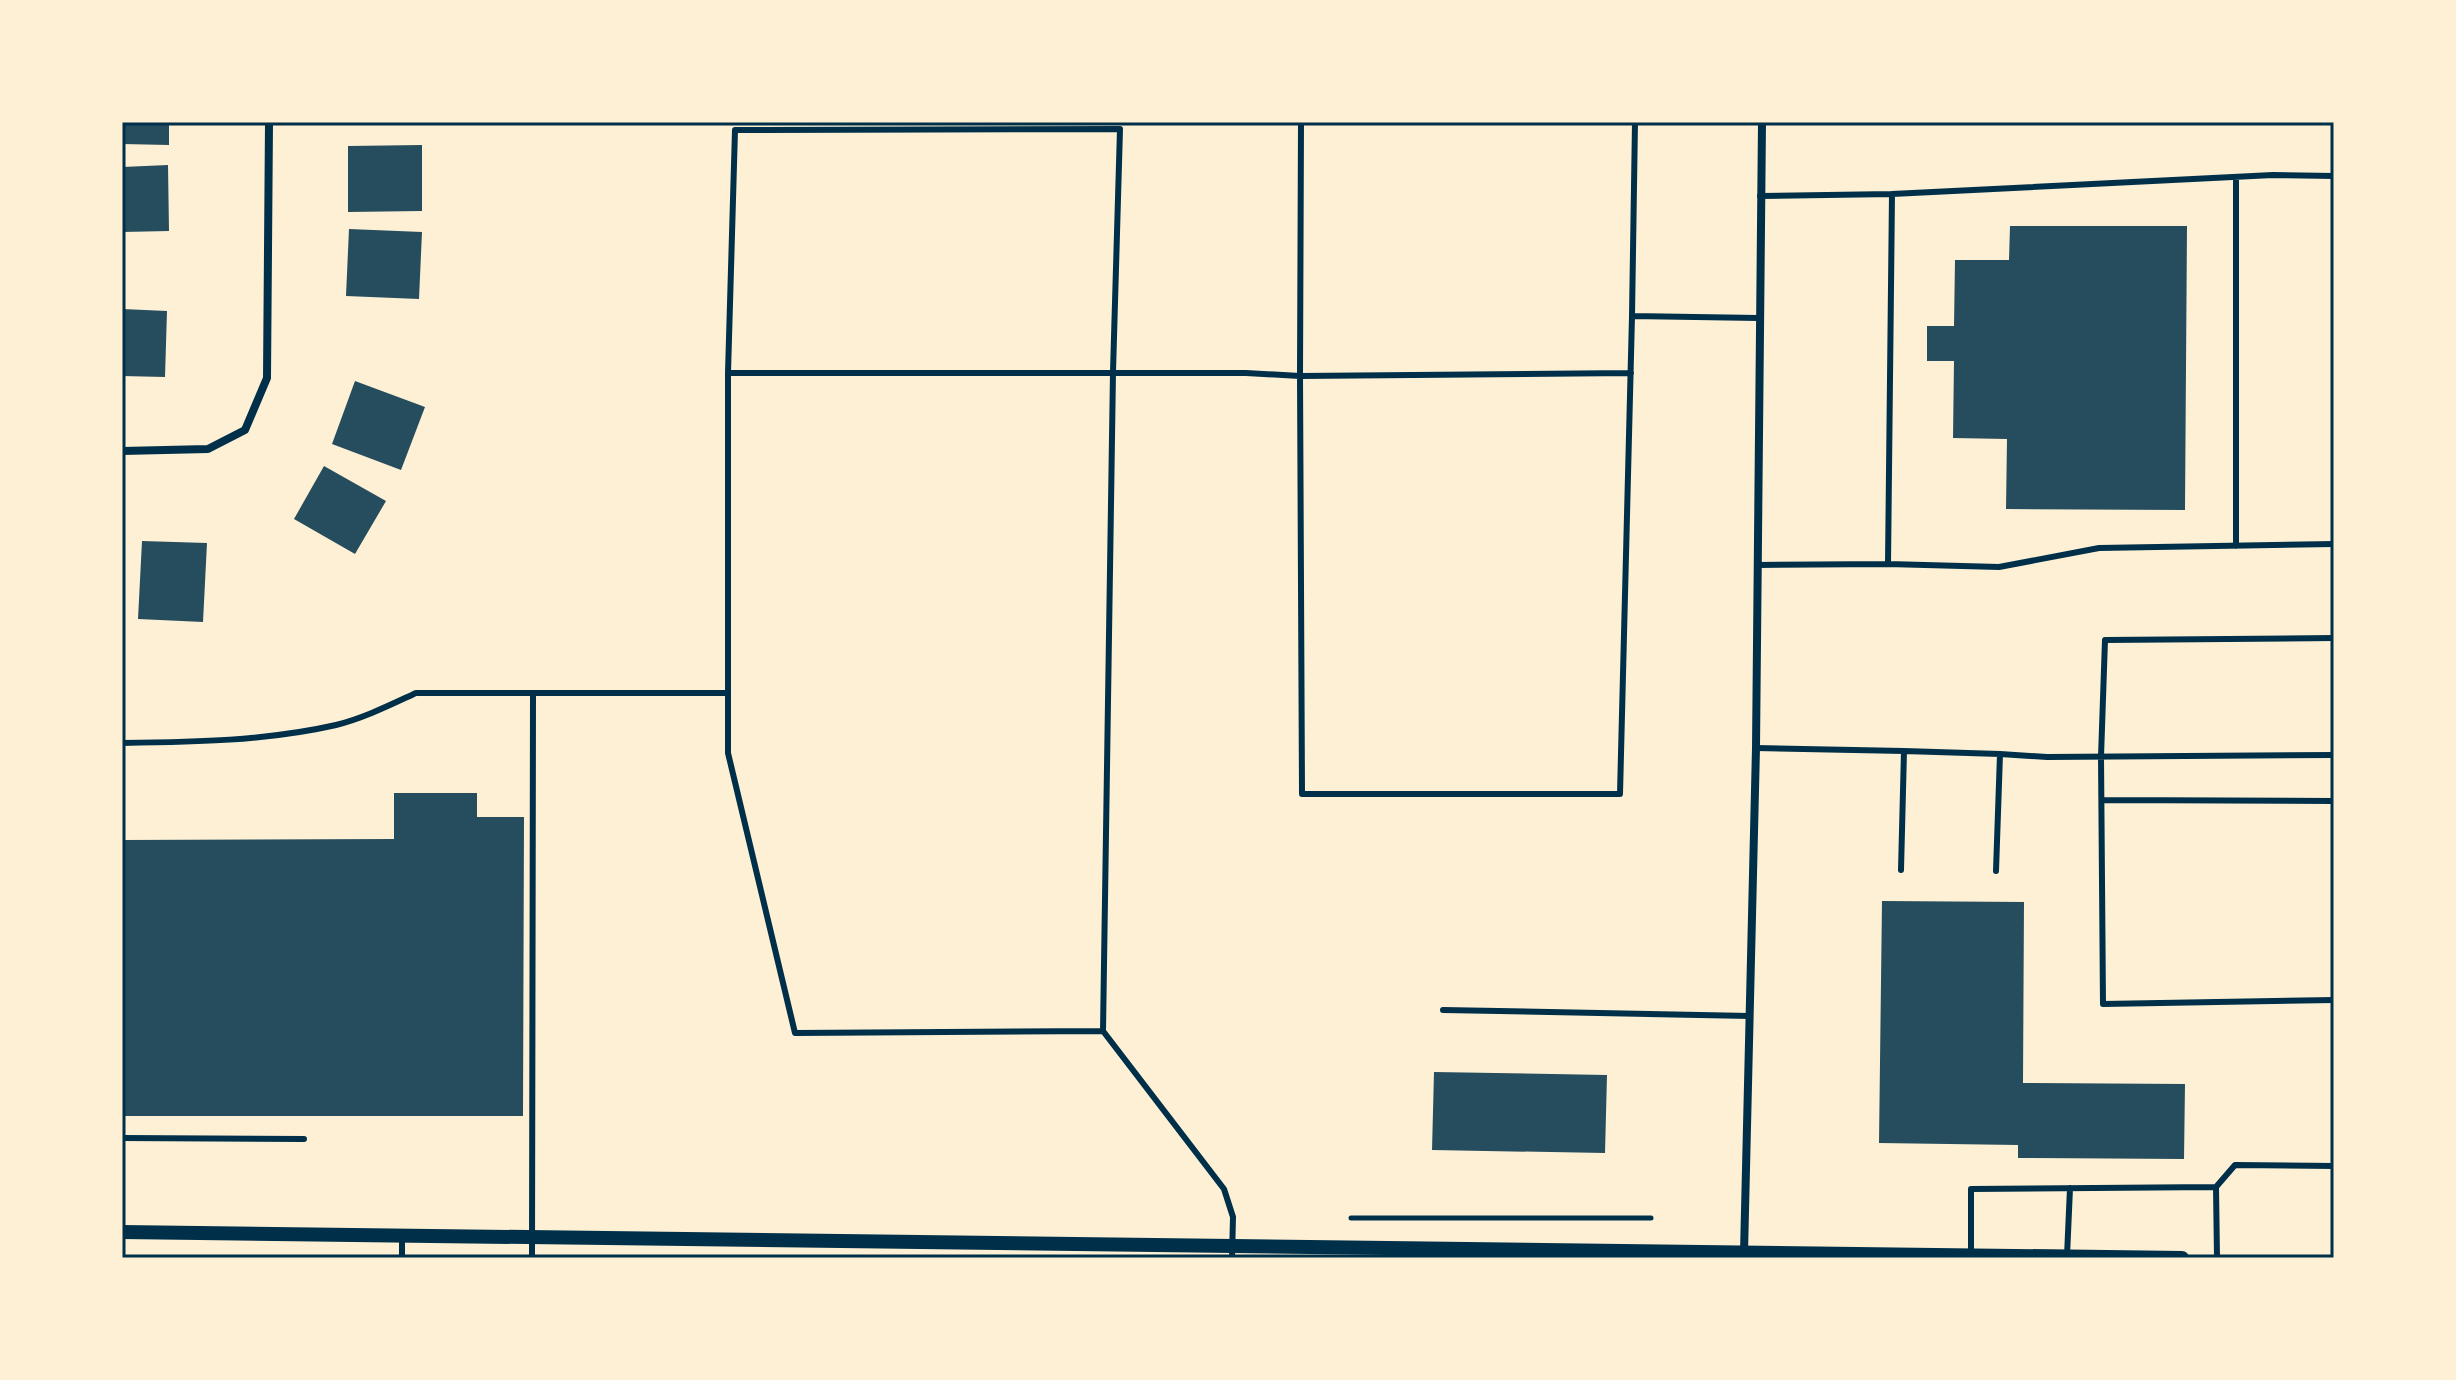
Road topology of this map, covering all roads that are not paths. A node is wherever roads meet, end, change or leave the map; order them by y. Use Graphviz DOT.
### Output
graph roads {
  1 [pos="269,122"];
  2 [pos="1301,122"];
  3 [pos="1635,122"];
  4 [pos="1762,122"];
  5 [pos="2334,176"];
  6 [pos="2236,177"];
  7 [pos="1892,194"];
  8 [pos="1760,196"];
  9 [pos="1632,316"];
  10 [pos="1758,318"];
  11 [pos="1113,372"];
  12 [pos="728,373"];
  13 [pos="1631,373"];
  14 [pos="1300,376"];
  15 [pos="122,451"];
  16 [pos="2334,544"];
  17 [pos="2236,546"];
  18 [pos="1888,564"];
  19 [pos="1757,565"];
  20 [pos="2334,638"];
  21 [pos="728,693"];
  22 [pos="533,694"];
  23 [pos="122,743"];
  24 [pos="1756,748"];
  25 [pos="1904,751"];
  26 [pos="2000,754"];
  27 [pos="2334,755"];
  28 [pos="2101,757"];
  29 [pos="2102,800"];
  30 [pos="2334,801"];
  31 [pos="1901,870"];
  32 [pos="1996,871"];
  33 [pos="2334,1000"];
  34 [pos="1443,1010"];
  35 [pos="1750,1016"];
  36 [pos="1103,1031"];
  37 [pos="122,1138"];
  38 [pos="304,1139"];
  39 [pos="2334,1166"];
  40 [pos="2216,1187"];
  41 [pos="2070,1188"];
  42 [pos="122,1232"];
  43 [pos="402,1237"];
  44 [pos="531,1239"];
  45 [pos="1189,1252"];
  46 [pos="1233,1253"];
  47 [pos="1971,1255"];
  48 [pos="1744,1256"];
  49 [pos="2067,1256"];
  50 [pos="402,1258"];
  51 [pos="532,1258"];
  52 [pos="2182,1258"];
  53 [pos="2217,1258"];
  1 -- 15 [label="street"];
  2 -- 14 [label="lane"];
  3 -- 9 [label="lane"];
  4 -- 8 [label="street"];
  5 -- 6 [label="lane"];
  6 -- 7 [label="lane"];
  6 -- 17 [label="lane"];
  7 -- 8 [label="lane"];
  7 -- 18 [label="lane"];
  8 -- 10 [label="street"];
  9 -- 10 [label="lane"];
  9 -- 13 [label="lane"];
  10 -- 19 [label="street"];
  11 -- 12 [label="lane"];
  11 -- 12 [label="lane"];
  11 -- 14 [label="lane"];
  11 -- 36 [label="lane"];
  12 -- 21 [label="lane"];
  13 -- 14 [label="lane"];
  13 -- 14 [label="lane"];
  16 -- 17 [label="lane"];
  17 -- 18 [label="lane"];
  18 -- 19 [label="lane"];
  19 -- 24 [label="street"];
  20 -- 28 [label="lane"];
  21 -- 22 [label="lane"];
  21 -- 36 [label="lane"];
  22 -- 23 [label="lane"];
  22 -- 44 [label="lane"];
  24 -- 25 [label="lane"];
  24 -- 35 [label="street"];
  25 -- 26 [label="lane"];
  25 -- 31 [label="lane"];
  26 -- 28 [label="lane"];
  26 -- 32 [label="lane"];
  27 -- 28 [label="lane"];
  28 -- 29 [label="lane"];
  29 -- 30 [label="lane"];
  29 -- 33 [label="lane"];
  34 -- 35 [label="lane"];
  35 -- 48 [label="street"];
  36 -- 46 [label="lane"];
  37 -- 38 [label="lane"];
  39 -- 40 [label="lane"];
  40 -- 41 [label="lane"];
  40 -- 53 [label="lane"];
  41 -- 47 [label="lane"];
  41 -- 49 [label="lane"];
  42 -- 43 [label="street"];
  43 -- 44 [label="street"];
  43 -- 50 [label="lane"];
  44 -- 45 [label="street"];
  44 -- 51 [label="lane"];
  45 -- 46 [label="street"];
  46 -- 48 [label="street"];
  47 -- 48 [label="street"];
  47 -- 49 [label="street"];
  49 -- 52 [label="street"];
}
